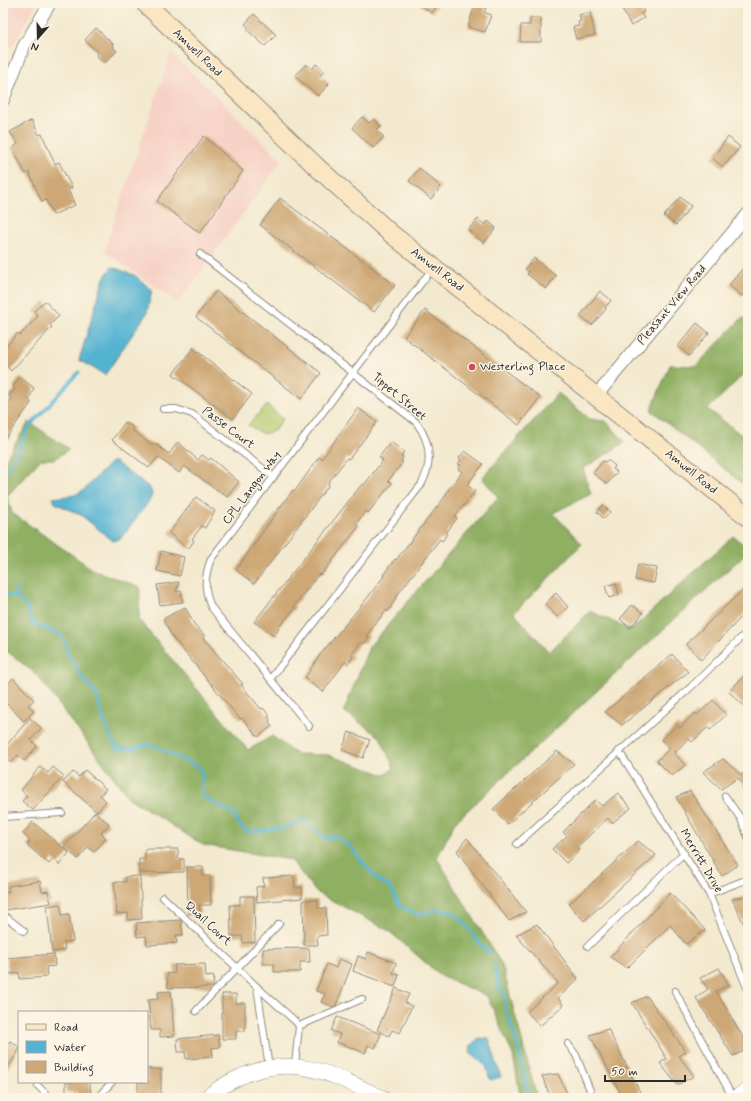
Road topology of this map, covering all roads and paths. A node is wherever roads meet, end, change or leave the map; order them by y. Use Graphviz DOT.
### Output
graph roads {
  1 [pos="50,3"];
  2 [pos="145,3"];
  3 [pos="3,100"];
  4 [pos="748,214"];
  5 [pos="200,254"];
  6 [pos="433,267"];
  7 [pos="353,373"];
  8 [pos="596,396"];
  9 [pos="163,409"];
  10 [pos="274,477"];
  11 [pos="748,517"];
  12 [pos="748,631"];
  13 [pos="271,678"];
  14 [pos="309,726"];
  15 [pos="619,751"];
  16 [pos="725,796"];
  17 [pos="62,813"];
  18 [pos="3,817"];
  19 [pos="748,837"];
  20 [pos="516,844"];
  21 [pos="684,853"];
  22 [pos="748,879"];
  23 [pos="709,894"];
  24 [pos="163,897"];
  25 [pos="3,915"];
  26 [pos="279,924"];
  27 [pos="24,931"];
  28 [pos="588,946"];
  29 [pos="237,967"];
  30 [pos="257,987"];
  31 [pos="748,990"];
  32 [pos="675,992"];
  33 [pos="362,999"];
  34 [pos="196,1011"];
  35 [pos="299,1026"];
  36 [pos="568,1044"];
  37 [pos="295,1065"];
  38 [pos="269,1067"];
  39 [pos="111,1083"];
  40 [pos="38,1086"];
  41 [pos="748,1090"];
  42 [pos="50,1098"];
  43 [pos="97,1098"];
  44 [pos="206,1098"];
  45 [pos="382,1098"];
  46 [pos="593,1098"];
  47 [pos="734,1098"];
  1 -- 3 [label="street"];
  2 -- 6 [label="main road, Amwell Road"];
  4 -- 8 [label="street, Pleasant View Road"];
  5 -- 7 [label="lane, Tippet Street"];
  6 -- 7 [label="lane, CPL Langon Way"];
  6 -- 8 [label="main road, Amwell Road"];
  7 -- 10 [label="lane, CPL Langon Way"];
  7 -- 13 [label="lane, Tippet Street"];
  8 -- 11 [label="main road, Amwell Road"];
  9 -- 10 [label="lane, Passe Court"];
  10 -- 13 [label="lane, CPL Langon Way"];
  12 -- 15 [label="lane"];
  13 -- 14 [label="lane, CPL Langon Way"];
  15 -- 20 [label="lane"];
  15 -- 21 [label="lane, Merritt Drive"];
  16 -- 19 [label="lane"];
  17 -- 18 [label="lane"];
  21 -- 23 [label="lane, Merritt Drive"];
  21 -- 28 [label="lane"];
  22 -- 23 [label="lane"];
  23 -- 31 [label="lane, Merritt Drive"];
  24 -- 29 [label="lane, Quail Court"];
  25 -- 27 [label="lane"];
  26 -- 29 [label="lane"];
  29 -- 30 [label="lane, Quail Court"];
  29 -- 34 [label="lane"];
  30 -- 35 [label="lane, Quail Court"];
  30 -- 38 [label="lane"];
  32 -- 47 [label="lane"];
  33 -- 35 [label="lane"];
  35 -- 37 [label="lane"];
  36 -- 46 [label="lane"];
  37 -- 38 [label="street"];
  37 -- 45 [label="street"];
  38 -- 44 [label="street"];
  39 -- 43 [label="lane"];
  40 -- 42 [label="lane"];
  41 -- 47 [label="street"];
}
